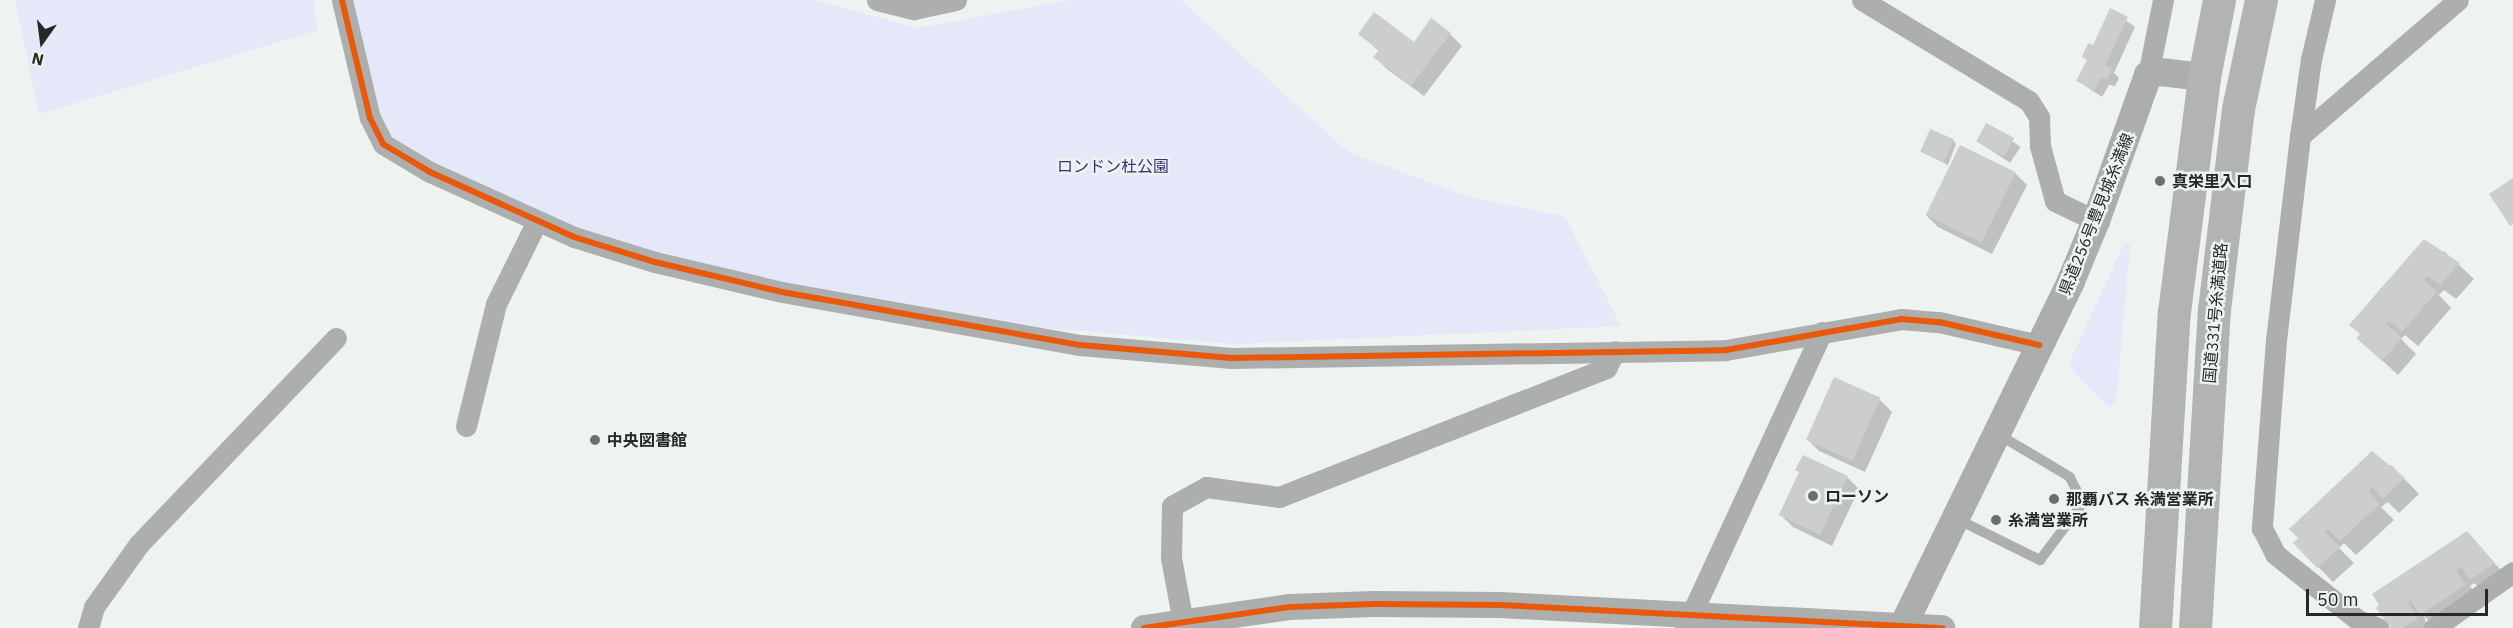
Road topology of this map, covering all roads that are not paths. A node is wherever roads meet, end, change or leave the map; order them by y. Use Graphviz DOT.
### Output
graph roads {
  1 [pos="342,0"];
  2 [pos="877,0"];
  3 [pos="956,0"];
  4 [pos="1862,0"];
  5 [pos="2163,0"];
  6 [pos="2219,0"];
  7 [pos="2260,0"];
  8 [pos="2325,0"];
  9 [pos="2458,0"];
  10 [pos="2148,75"];
  11 [pos="2204,77"];
  12 [pos="2300,136"];
  13 [pos="537,221"];
  14 [pos="2096,221"];
  15 [pos="1822,332"];
  16 [pos="336,338"];
  17 [pos="2039,345"];
  18 [pos="1615,351"];
  19 [pos="466,426"];
  20 [pos="1996,433"];
  21 [pos="1954,518"];
  22 [pos="2513,572"];
  23 [pos="1689,622"];
  24 [pos="1183,624"];
  25 [pos="1902,627"];
  26 [pos="88,628"];
  27 [pos="1144,628"];
  28 [pos="1942,628"];
  29 [pos="2155,628"];
  30 [pos="2195,628"];
  31 [pos="2378,628"];
  32 [pos="2434,628"];
  1 -- 13 [label="street"];
  2 -- 3 [label="street"];
  4 -- 14 [label="street"];
  5 -- 10 [label="street"];
  6 -- 11 [label="highway"];
  7 -- 30 [label="highway, 国道331号糸満道路"];
  8 -- 12 [label="street"];
  9 -- 12 [label="street"];
  10 -- 11 [label="main road"];
  10 -- 14 [label="main road, 県道256号豊見城糸満線"];
  11 -- 29 [label="highway"];
  12 -- 31 [label="street"];
  13 -- 18 [label="street"];
  13 -- 19 [label="street"];
  14 -- 17 [label="main road, 県道256号豊見城糸満線"];
  15 -- 17 [label="street"];
  15 -- 18 [label="street"];
  15 -- 23 [label="street"];
  16 -- 26 [label="street"];
  17 -- 20 [label="main road, 県道256号豊見城糸満線"];
  18 -- 24 [label="street"];
  20 -- 21 [label="main road, 県道256号豊見城糸満線"];
  20 -- 21 [label="lane"];
  21 -- 25 [label="main road, 県道256号豊見城糸満線"];
  22 -- 32 [label="street"];
  23 -- 24 [label="street"];
  23 -- 25 [label="street"];
  24 -- 27 [label="street"];
  25 -- 28 [label="street"];
}
